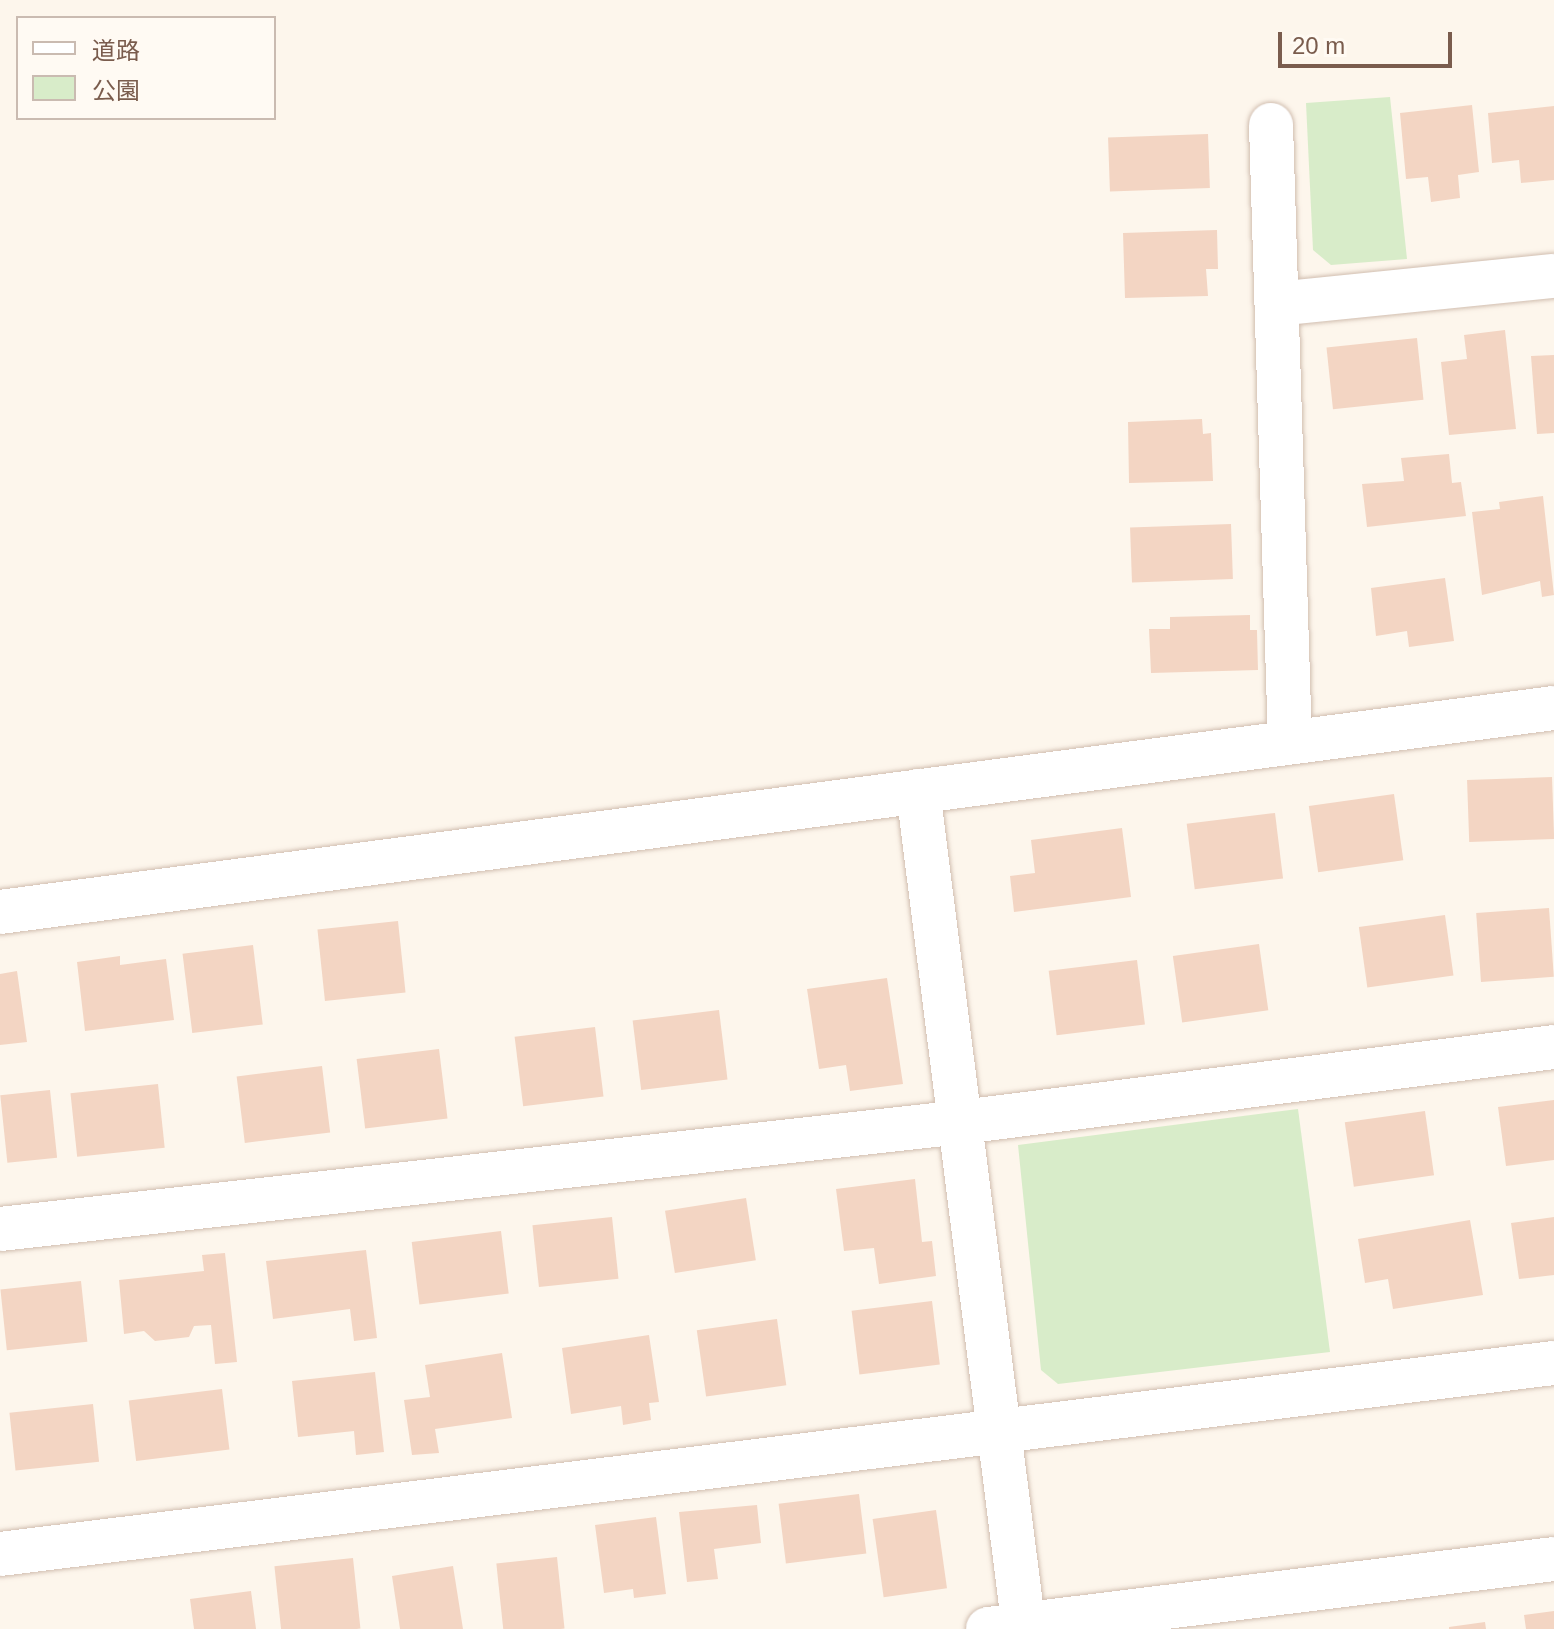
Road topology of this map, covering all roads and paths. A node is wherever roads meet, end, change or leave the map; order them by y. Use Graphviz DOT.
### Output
graph roads {
  1 [pos="1271,125"];
  2 [pos="1554,276"];
  3 [pos="1277,304"];
  4 [pos="1554,708"];
  5 [pos="1290,742"];
  6 [pos="918,791"];
  7 [pos="0,912"];
  8 [pos="1554,1047"];
  9 [pos="962,1122"];
  10 [pos="0,1229"];
  11 [pos="1554,1363"];
  12 [pos="999,1430"];
  13 [pos="0,1554"];
  14 [pos="1554,1559"];
  15 [pos="1012,1628"];
  1 -- 3 [label="street"];
  2 -- 3 [label="street"];
  3 -- 5 [label="street"];
  4 -- 5 [label="street"];
  5 -- 6 [label="street"];
  6 -- 7 [label="street"];
  6 -- 9 [label="street"];
  8 -- 9 [label="street"];
  9 -- 10 [label="street"];
  9 -- 12 [label="street"];
  11 -- 12 [label="street"];
  12 -- 13 [label="street"];
  12 -- 15 [label="street"];
  14 -- 15 [label="street"];
}
